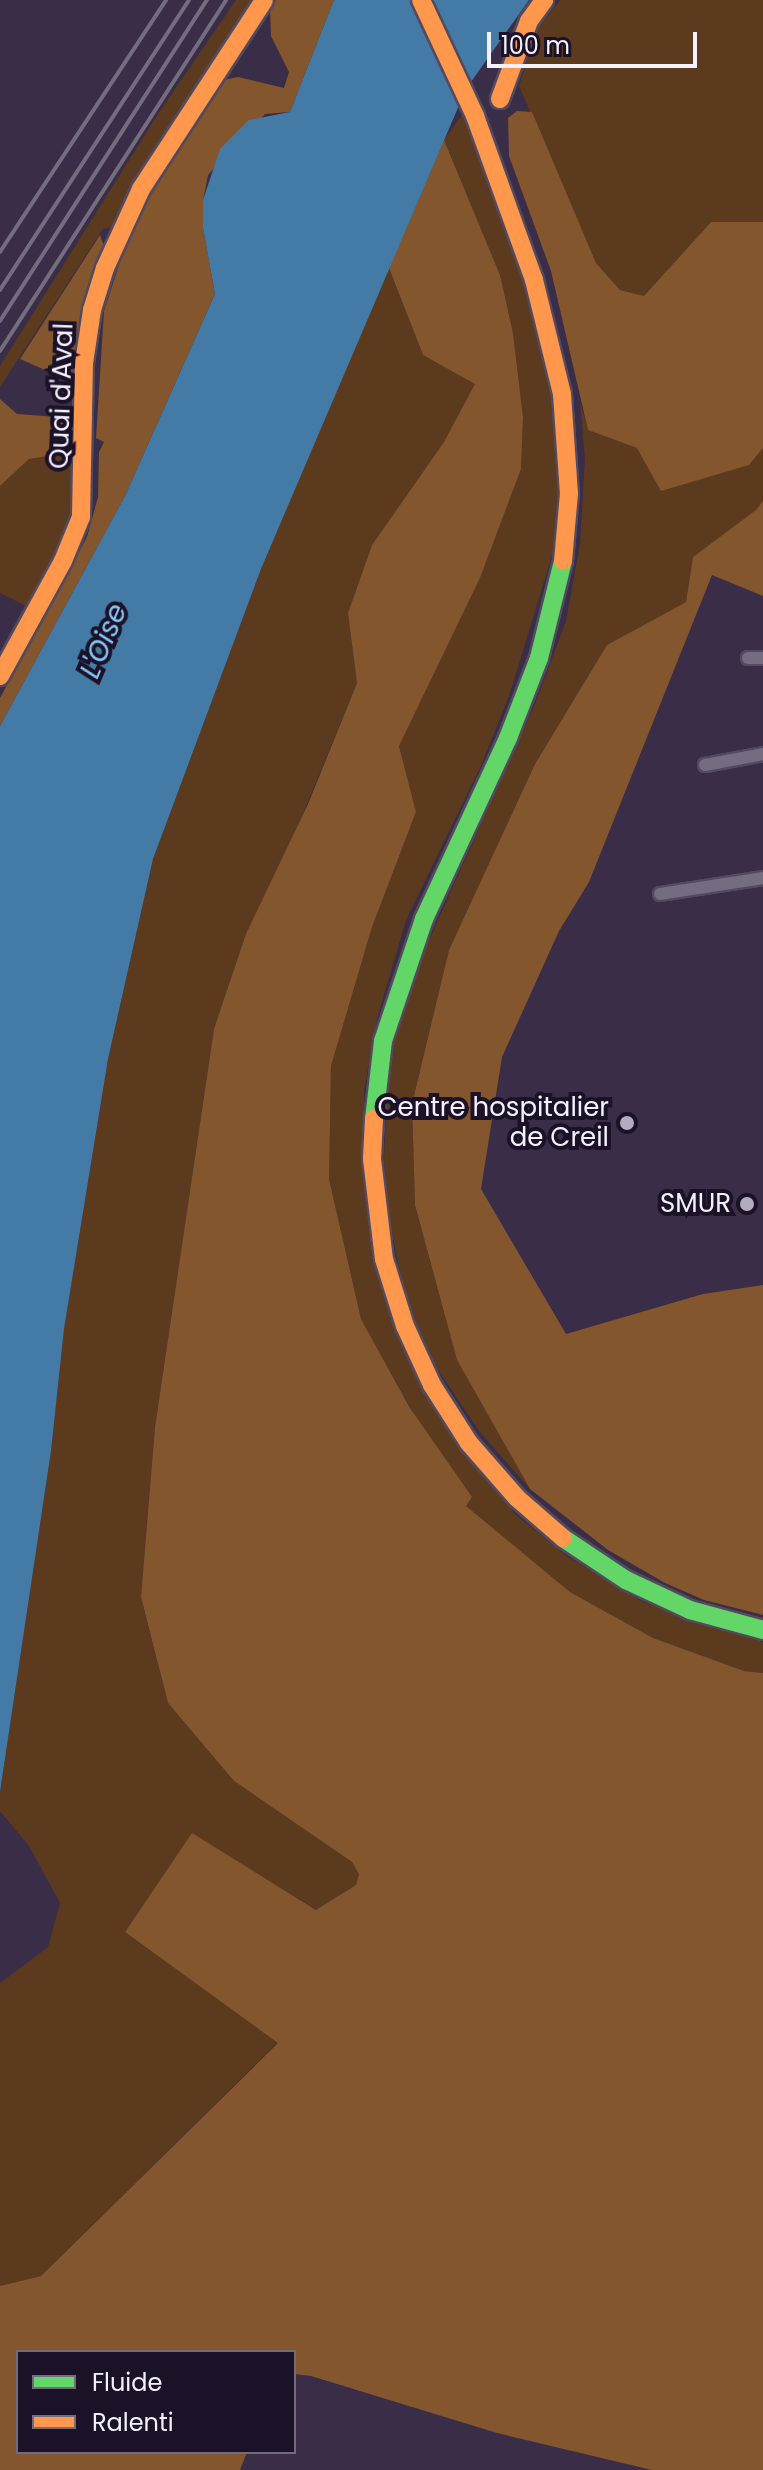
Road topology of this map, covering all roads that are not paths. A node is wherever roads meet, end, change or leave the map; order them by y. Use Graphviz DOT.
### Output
graph roads {
  1 [pos="264,0"];
  2 [pos="421,0"];
  3 [pos="544,0"];
  4 [pos="500,99"];
  5 [pos="748,658"];
  6 [pos="763,658"];
  7 [pos="0,676"];
  8 [pos="763,754"];
  9 [pos="705,765"];
  10 [pos="763,878"];
  11 [pos="660,894"];
  12 [pos="763,1630"];
  1 -- 7 [label="main road, Quai d'Aval"];
  2 -- 12 [label="main road"];
  3 -- 4 [label="main road"];
  5 -- 6 [label="street"];
  8 -- 9 [label="street"];
  10 -- 11 [label="street"];
}
